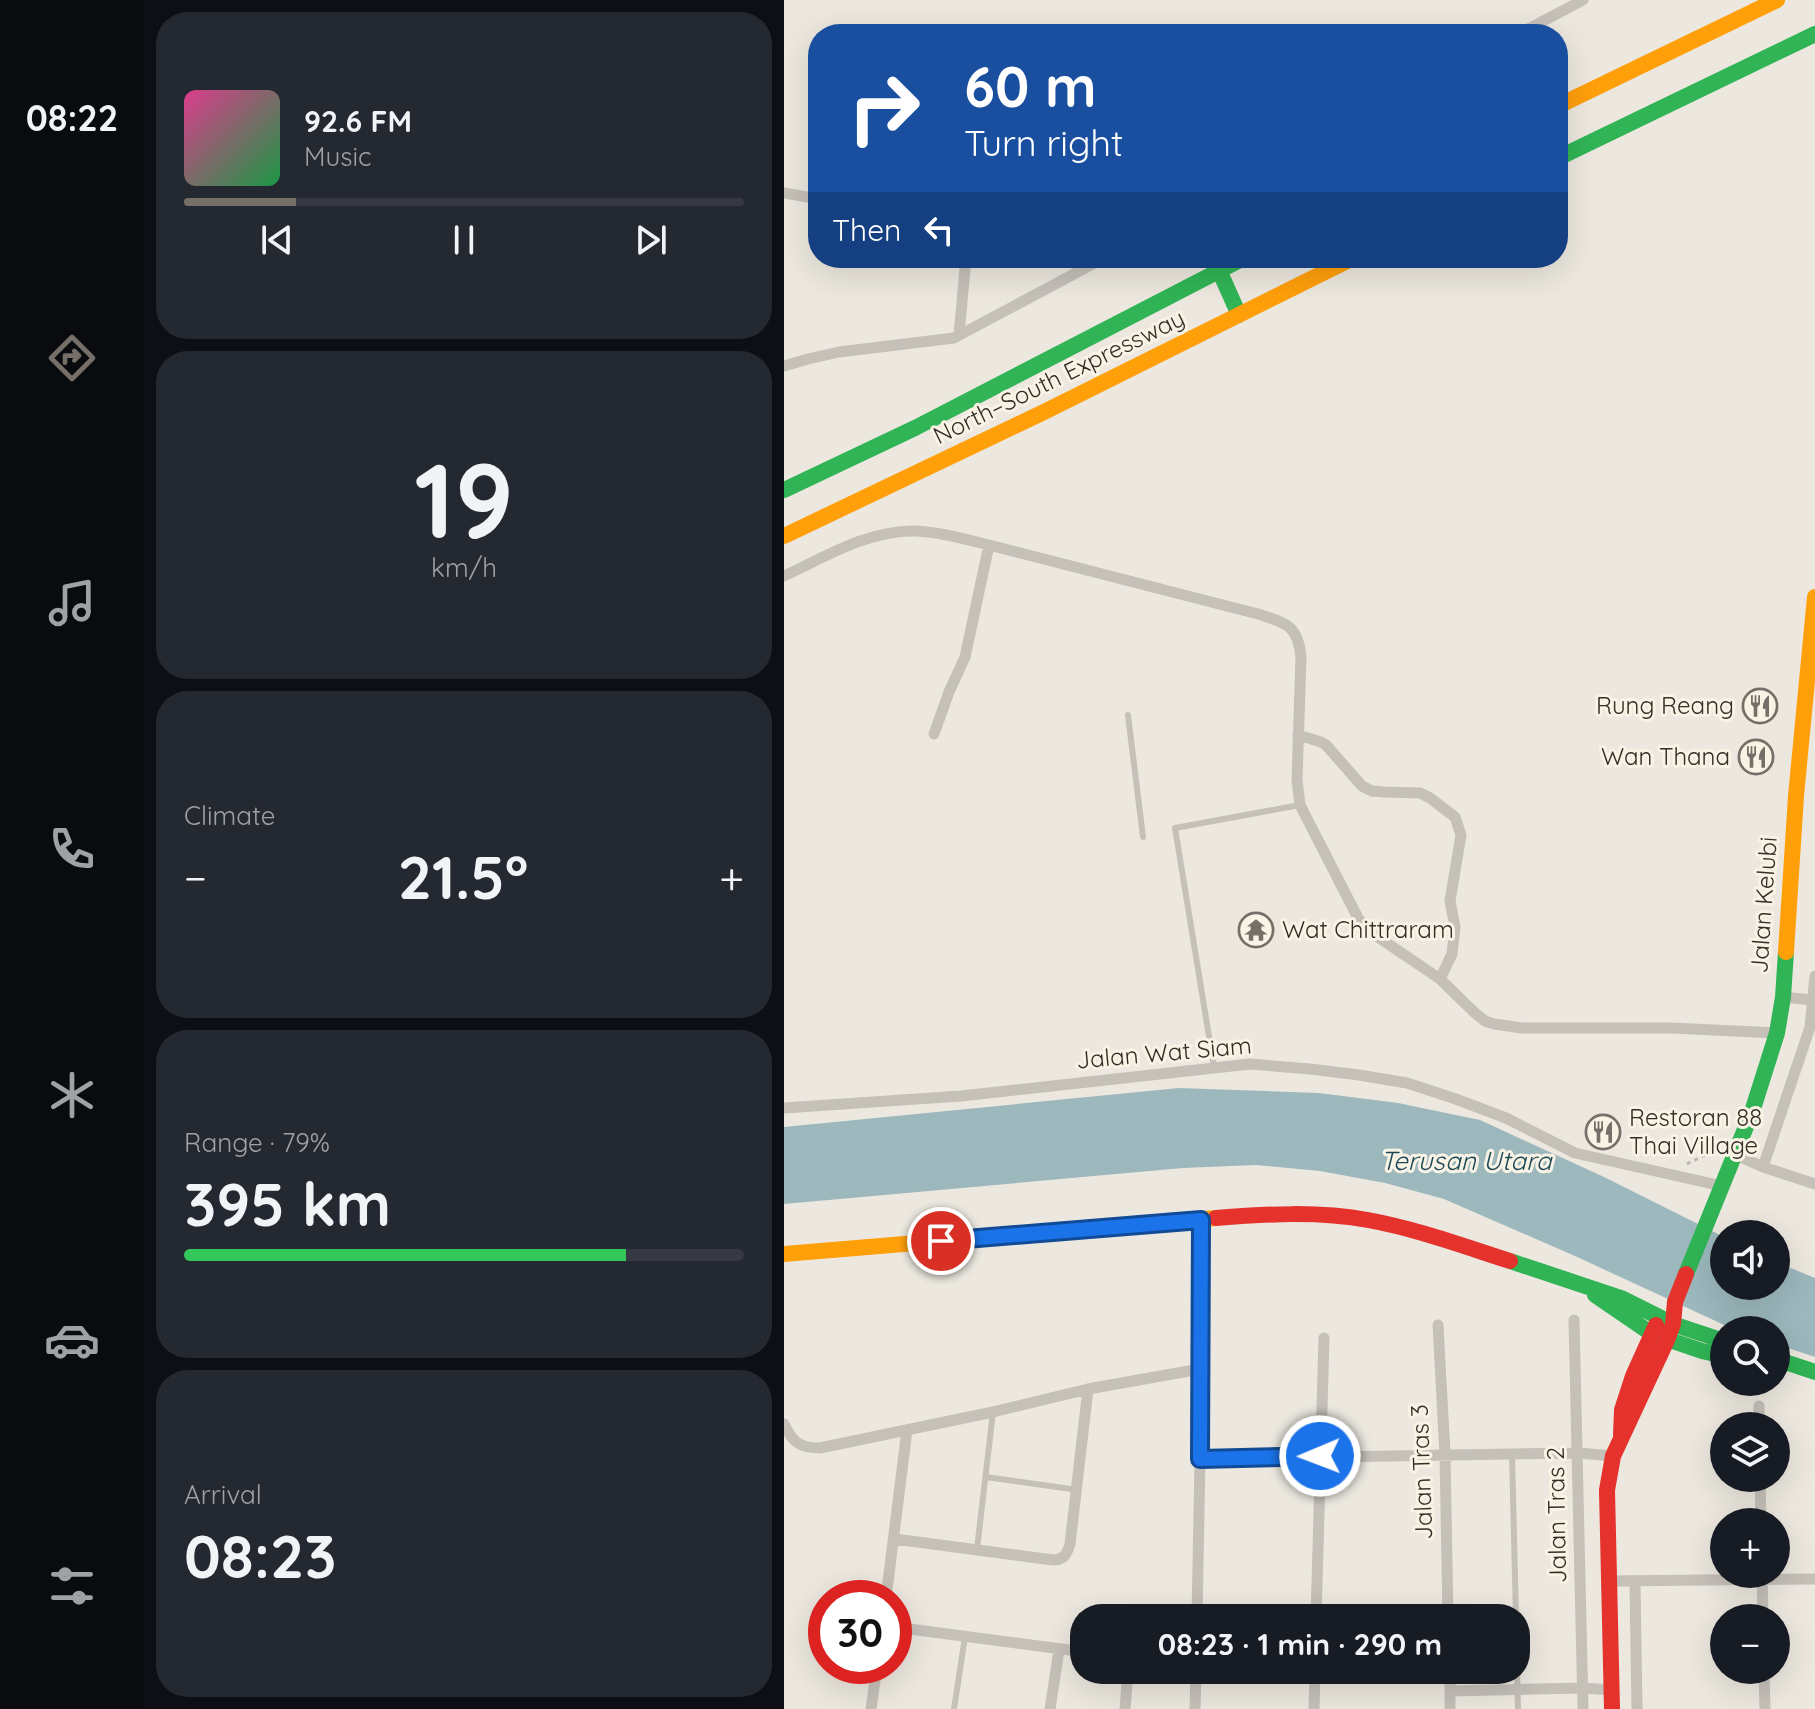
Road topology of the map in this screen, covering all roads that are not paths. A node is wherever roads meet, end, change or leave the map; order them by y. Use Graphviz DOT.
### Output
graph roads {
  1 [pos="1583,0"];
  2 [pos="1777,0"];
  3 [pos="1538,24"];
  4 [pos="1815,34"];
  5 [pos="1568,101"];
  6 [pos="1568,153"];
  7 [pos="784,193"];
  8 [pos="808,197"];
  9 [pos="965,268"];
  10 [pos="1085,268"];
  11 [pos="1223,268"];
  12 [pos="1333,268"];
  13 [pos="1219,270"];
  14 [pos="1239,315"];
  15 [pos="959,335"];
  16 [pos="784,366"];
  17 [pos="784,490"];
  18 [pos="784,536"];
  19 [pos="989,545"];
  20 [pos="784,576"];
  21 [pos="1815,597"];
  22 [pos="1128,715"];
  23 [pos="934,734"];
  24 [pos="1298,735"];
  25 [pos="1300,805"];
  26 [pos="1143,837"];
  27 [pos="1815,976"];
  28 [pos="1440,979"];
  29 [pos="1783,997"];
  30 [pos="1813,1000"];
  31 [pos="1812,1028"];
  32 [pos="1777,1033"];
  33 [pos="1214,1068"];
  34 [pos="784,1108"];
  35 [pos="1734,1154"];
  36 [pos="1763,1167"];
  37 [pos="1815,1184"];
  38 [pos="1722,1186"];
  39 [pos="1201,1220"];
  40 [pos="784,1254"];
  41 [pos="1574,1320"];
  42 [pos="1438,1325"];
  43 [pos="1663,1329"];
  44 [pos="1324,1338"];
  45 [pos="1710,1338"];
  46 [pos="1710,1353"];
  47 [pos="1790,1365"];
  48 [pos="1200,1369"];
  49 [pos="1815,1372"];
  50 [pos="1088,1389"];
  51 [pos="1759,1406"];
  52 [pos="993,1412"];
  53 [pos="1759,1412"];
  54 [pos="784,1424"];
  55 [pos="907,1430"];
  56 [pos="1578,1453"];
  57 [pos="1445,1454"];
  58 [pos="1512,1454"];
  59 [pos="1320,1456"];
  60 [pos="1613,1456"];
  61 [pos="1200,1459"];
  62 [pos="986,1477"];
  63 [pos="1078,1490"];
  64 [pos="895,1539"];
  65 [pos="977,1549"];
  66 [pos="1790,1578"];
  67 [pos="1710,1579"];
  68 [pos="1815,1579"];
  69 [pos="889,1580"];
  70 [pos="1608,1581"];
  71 [pos="1635,1582"];
  72 [pos="1197,1604"];
  73 [pos="1316,1604"];
  74 [pos="1448,1604"];
  75 [pos="1516,1604"];
  76 [pos="912,1630"];
  77 [pos="965,1637"];
  78 [pos="1059,1650"];
  79 [pos="1070,1651"];
  80 [pos="874,1684"];
  81 [pos="1127,1684"];
  82 [pos="1196,1684"];
  83 [pos="1315,1684"];
  84 [pos="1450,1684"];
  85 [pos="1518,1684"];
  86 [pos="1764,1684"];
  87 [pos="1582,1688"];
  88 [pos="1518,1690"];
  89 [pos="1612,1690"];
  90 [pos="1450,1691"];
  91 [pos="871,1709"];
  92 [pos="954,1709"];
  93 [pos="1050,1709"];
  94 [pos="1125,1709"];
  95 [pos="1195,1709"];
  96 [pos="1314,1709"];
  97 [pos="1450,1709"];
  98 [pos="1518,1709"];
  99 [pos="1583,1709"];
  100 [pos="1612,1709"];
  101 [pos="1637,1709"];
  102 [pos="1765,1709"];
  1 -- 3 [label="street"];
  2 -- 5 [label="main road"];
  4 -- 6 [label="main road"];
  7 -- 8 [label="street"];
  9 -- 15 [label="street"];
  10 -- 15 [label="street"];
  11 -- 13 [label="main road, North–South Expressway"];
  12 -- 14 [label="main road, North–South Expressway"];
  13 -- 14 [label="main road"];
  13 -- 17 [label="main road, North–South Expressway"];
  14 -- 18 [label="main road, North–South Expressway"];
  15 -- 16 [label="street"];
  19 -- 20 [label="street"];
  19 -- 23 [label="street"];
  19 -- 24 [label="street"];
  21 -- 29 [label="main road, Jalan Kelubi"];
  22 -- 26 [label="lane"];
  24 -- 25 [label="street"];
  24 -- 28 [label="street"];
  25 -- 28 [label="street"];
  25 -- 33 [label="lane"];
  27 -- 30 [label="street"];
  28 -- 32 [label="street"];
  29 -- 30 [label="street"];
  29 -- 32 [label="main road, Jalan Kelubi"];
  30 -- 31 [label="street"];
  31 -- 36 [label="street"];
  32 -- 35 [label="main road, Jalan Kelubi"];
  33 -- 34 [label="street, Jalan Wat Siam"];
  33 -- 38 [label="street, Jalan Wat Siam"];
  35 -- 36 [label="street"];
  35 -- 38 [label="main road, Jalan Kelubi"];
  36 -- 37 [label="street"];
  38 -- 43 [label="main road, Jalan Kelubi"];
  39 -- 40 [label="main road"];
  39 -- 43 [label="main road"];
  39 -- 48 [label="street"];
  41 -- 56 [label="street, Jalan Tras 2"];
  42 -- 57 [label="street, Jalan Tras 3"];
  43 -- 45 [label="main road"];
  43 -- 46 [label="main road"];
  43 -- 60 [label="main road"];
  44 -- 59 [label="street"];
  47 -- 49 [label="main road"];
  48 -- 50 [label="street"];
  48 -- 61 [label="street"];
  50 -- 52 [label="street"];
  50 -- 63 [label="street"];
  51 -- 53 [label="street"];
  52 -- 55 [label="street"];
  52 -- 62 [label="lane"];
  54 -- 55 [label="street"];
  55 -- 64 [label="street"];
  56 -- 58 [label="street"];
  56 -- 60 [label="street"];
  56 -- 87 [label="street, Jalan Tras 2"];
  57 -- 58 [label="street"];
  57 -- 59 [label="street"];
  57 -- 74 [label="street, Jalan Tras 3"];
  58 -- 75 [label="lane"];
  59 -- 61 [label="street"];
  59 -- 73 [label="street"];
  60 -- 70 [label="main road"];
  61 -- 72 [label="street"];
  62 -- 63 [label="lane"];
  62 -- 65 [label="lane"];
  63 -- 65 [label="street"];
  64 -- 65 [label="street"];
  64 -- 69 [label="street"];
  66 -- 68 [label="street"];
  67 -- 71 [label="street"];
  70 -- 71 [label="street"];
  70 -- 89 [label="main road"];
  71 -- 101 [label="street"];
  76 -- 77 [label="street"];
  77 -- 78 [label="street"];
  77 -- 92 [label="lane"];
  78 -- 79 [label="street"];
  78 -- 93 [label="street"];
  80 -- 91 [label="street"];
  81 -- 94 [label="street"];
  82 -- 95 [label="street"];
  83 -- 96 [label="street"];
  84 -- 90 [label="street"];
  85 -- 88 [label="lane"];
  86 -- 102 [label="street"];
  87 -- 88 [label="street"];
  87 -- 89 [label="street"];
  87 -- 99 [label="street, Jalan Tras 2"];
  88 -- 90 [label="street"];
  88 -- 98 [label="lane"];
  89 -- 100 [label="main road"];
  90 -- 97 [label="street"];
}
